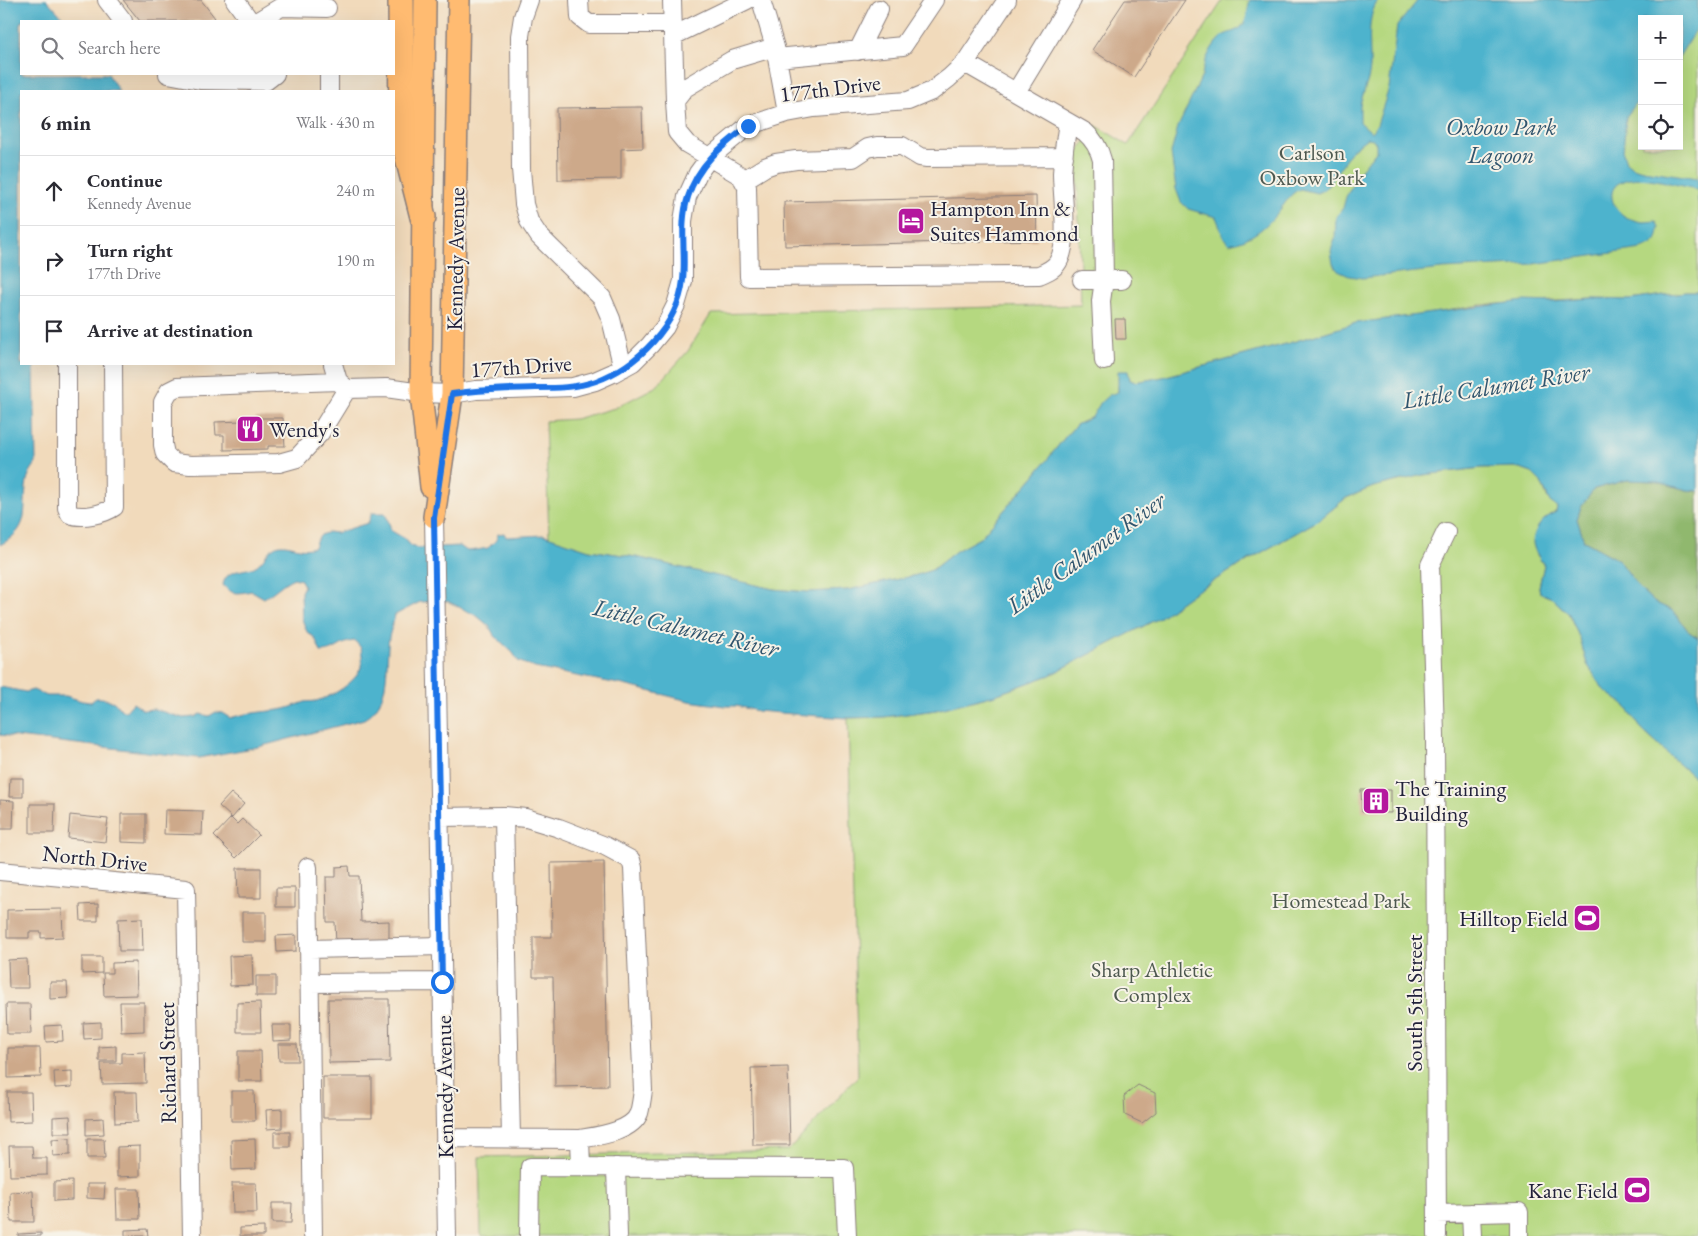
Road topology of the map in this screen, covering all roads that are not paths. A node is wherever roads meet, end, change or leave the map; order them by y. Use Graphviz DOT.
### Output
graph roads {
  1 [pos="107,0"];
  2 [pos="235,0"];
  3 [pos="401,0"];
  4 [pos="425,0"];
  5 [pos="459,0"];
  6 [pos="528,0"];
  7 [pos="579,0"];
  8 [pos="672,0"];
  9 [pos="747,0"];
  10 [pos="761,0"];
  11 [pos="934,0"];
  12 [pos="1007,0"];
  13 [pos="1072,0"];
  14 [pos="280,9"];
  15 [pos="879,9"];
  16 [pos="327,10"];
  17 [pos="122,20"];
  18 [pos="249,20"];
  19 [pos="260,20"];
  20 [pos="673,30"];
  21 [pos="858,51"];
  22 [pos="776,53"];
  23 [pos="965,63"];
  24 [pos="179,75"];
  25 [pos="274,75"];
  26 [pos="328,75"];
  27 [pos="201,77"];
  28 [pos="329,90"];
  29 [pos="1016,92"];
  30 [pos="675,101"];
  31 [pos="787,112"];
  32 [pos="1068,122"];
  33 [pos="1064,157"];
  34 [pos="709,158"];
  35 [pos="744,180"];
  36 [pos="423,217"];
  37 [pos="1082,280"];
  38 [pos="1104,280"];
  39 [pos="1122,280"];
  40 [pos="1104,361"];
  41 [pos="67,365"];
  42 [pos="113,365"];
  43 [pos="333,365"];
  44 [pos="623,368"];
  45 [pos="342,385"];
  46 [pos="421,393"];
  47 [pos="452,394"];
  48 [pos="434,518"];
  49 [pos="1446,532"];
  50 [pos="504,816"];
  51 [pos="440,817"];
  52 [pos="308,867"];
  53 [pos="0,871"];
  54 [pos="186,889"];
  55 [pos="442,946"];
  56 [pos="309,949"];
  57 [pos="442,982"];
  58 [pos="309,984"];
  59 [pos="445,1138"];
  60 [pos="511,1138"];
  61 [pos="580,1139"];
  62 [pos="581,1166"];
  63 [pos="616,1167"];
  64 [pos="1471,1213"];
  65 [pos="1437,1214"];
  66 [pos="192,1236"];
  67 [pos="313,1236"];
  68 [pos="447,1236"];
  69 [pos="529,1236"];
  70 [pos="618,1236"];
  71 [pos="847,1236"];
  72 [pos="1438,1236"];
  73 [pos="1472,1236"];
  74 [pos="1519,1236"];
  1 -- 17 [label="street"];
  2 -- 18 [label="street"];
  3 -- 36 [label="highway"];
  4 -- 36 [label="main road, Kennedy Avenue"];
  5 -- 47 [label="main road, Kennedy Avenue"];
  6 -- 44 [label="street"];
  7 -- 20 [label="street"];
  8 -- 20 [label="street"];
  9 -- 20 [label="street"];
  10 -- 22 [label="street"];
  11 -- 21 [label="street"];
  12 -- 23 [label="street, 177th Drive"];
  13 -- 29 [label="street"];
  14 -- 16 [label="street"];
  14 -- 19 [label="street"];
  15 -- 21 [label="street"];
  20 -- 30 [label="street"];
  21 -- 22 [label="street"];
  22 -- 30 [label="street"];
  22 -- 31 [label="street"];
  23 -- 29 [label="street"];
  23 -- 31 [label="street, 177th Drive"];
  24 -- 27 [label="street"];
  25 -- 27 [label="street"];
  26 -- 28 [label="street"];
  29 -- 32 [label="street"];
  30 -- 34 [label="street"];
  31 -- 34 [label="street, 177th Drive"];
  32 -- 33 [label="street"];
  32 -- 38 [label="street"];
  33 -- 35 [label="street"];
  33 -- 35 [label="street"];
  34 -- 35 [label="street"];
  34 -- 44 [label="street, 177th Drive"];
  36 -- 46 [label="main road, Kennedy Avenue"];
  37 -- 38 [label="street"];
  38 -- 39 [label="street"];
  38 -- 40 [label="street"];
  41 -- 42 [label="street"];
  43 -- 45 [label="street"];
  44 -- 47 [label="street, 177th Drive"];
  45 -- 45 [label="street, 177th Drive"];
  45 -- 46 [label="street, 177th Drive"];
  46 -- 47 [label="street, 177th Drive"];
  46 -- 48 [label="main road, Kennedy Avenue"];
  47 -- 48 [label="main road, Kennedy Avenue"];
  48 -- 51 [label="street, Kennedy Avenue"];
  49 -- 65 [label="street, South 5th Street"];
  50 -- 51 [label="street"];
  50 -- 60 [label="street"];
  50 -- 61 [label="street"];
  51 -- 55 [label="street, Kennedy Avenue"];
  52 -- 56 [label="street"];
  53 -- 54 [label="street, North Drive"];
  54 -- 66 [label="street, Richard Street"];
  55 -- 56 [label="street"];
  55 -- 57 [label="street, Kennedy Avenue"];
  56 -- 58 [label="street"];
  57 -- 58 [label="street"];
  57 -- 59 [label="street, Kennedy Avenue"];
  58 -- 67 [label="street"];
  59 -- 60 [label="street"];
  59 -- 68 [label="street, Kennedy Avenue"];
  60 -- 61 [label="street"];
  61 -- 62 [label="street"];
  62 -- 63 [label="street"];
  62 -- 69 [label="street"];
  63 -- 70 [label="street"];
  63 -- 71 [label="street"];
  64 -- 65 [label="street"];
  64 -- 73 [label="street"];
  64 -- 74 [label="street"];
  65 -- 72 [label="street, South 5th Street"];
}
